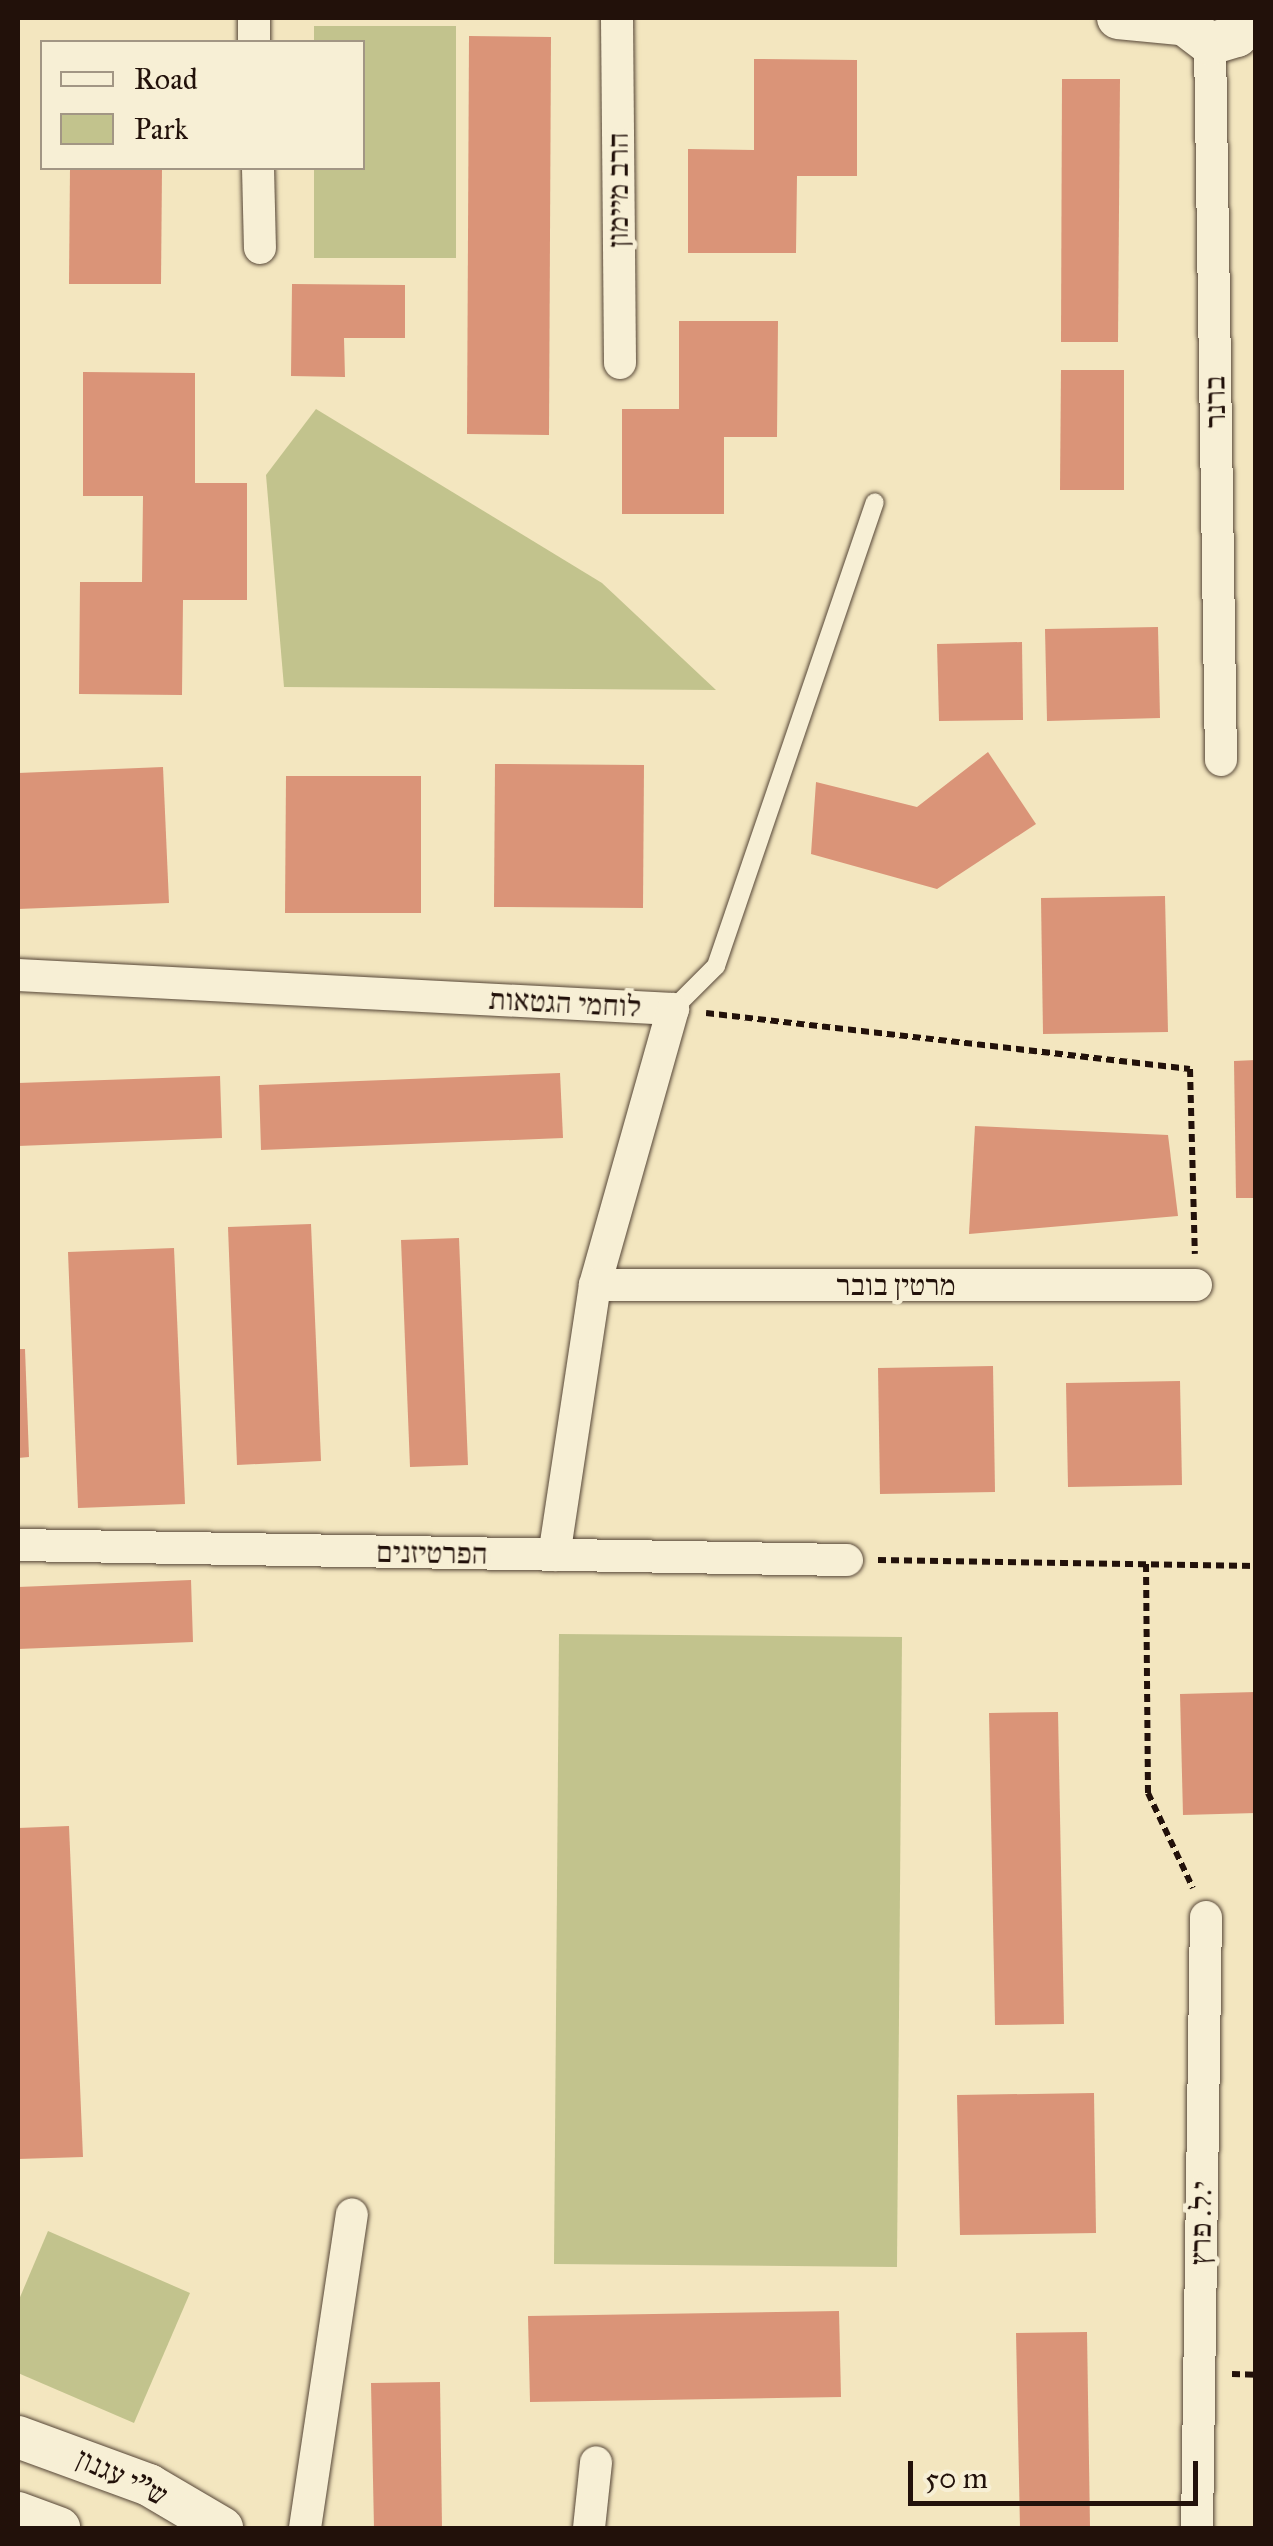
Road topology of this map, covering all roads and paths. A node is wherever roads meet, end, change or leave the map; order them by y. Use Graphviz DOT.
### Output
graph roads {
  1 [pos="617,18"];
  2 [pos="1118,18"];
  3 [pos="1218,28"];
  4 [pos="258,170"];
  5 [pos="260,248"];
  6 [pos="620,363"];
  7 [pos="875,502"];
  8 [pos="1221,760"];
  9 [pos="18,975"];
  10 [pos="673,1009"];
  11 [pos="596,1284"];
  12 [pos="1196,1285"];
  13 [pos="18,1546"];
  14 [pos="554,1555"];
  15 [pos="847,1560"];
  16 [pos="1146,1564"];
  17 [pos="1256,1566"];
  18 [pos="1206,1917"];
  19 [pos="352,2214"];
  20 [pos="18,2437"];
  21 [pos="596,2462"];
  22 [pos="18,2512"];
  23 [pos="59,2528"];
  24 [pos="222,2528"];
  25 [pos="305,2528"];
  26 [pos="589,2528"];
  27 [pos="1196,2528"];
  1 -- 6 [label="street, הרב מיימון"];
  2 -- 3 [label="street"];
  3 -- 8 [label="street, ברנר"];
  4 -- 5 [label="street"];
  7 -- 10 [label="lane"];
  9 -- 10 [label="street, לוחמי הגטאות"];
  10 -- 11 [label="street, לוחמי הגטאות"];
  10 -- 12 [label="path"];
  11 -- 12 [label="street, מרטין בובר"];
  11 -- 14 [label="street, לוחמי הגטאות"];
  13 -- 14 [label="street, הפרטיזנים"];
  14 -- 15 [label="street, הפרטיזנים"];
  15 -- 16 [label="path"];
  16 -- 17 [label="path"];
  16 -- 18 [label="path"];
  18 -- 27 [label="street, י.ל. פרץ"];
  19 -- 25 [label="street"];
  20 -- 24 [label="street, ש\"י עגנון"];
  21 -- 26 [label="street"];
  22 -- 23 [label="street"];
}
